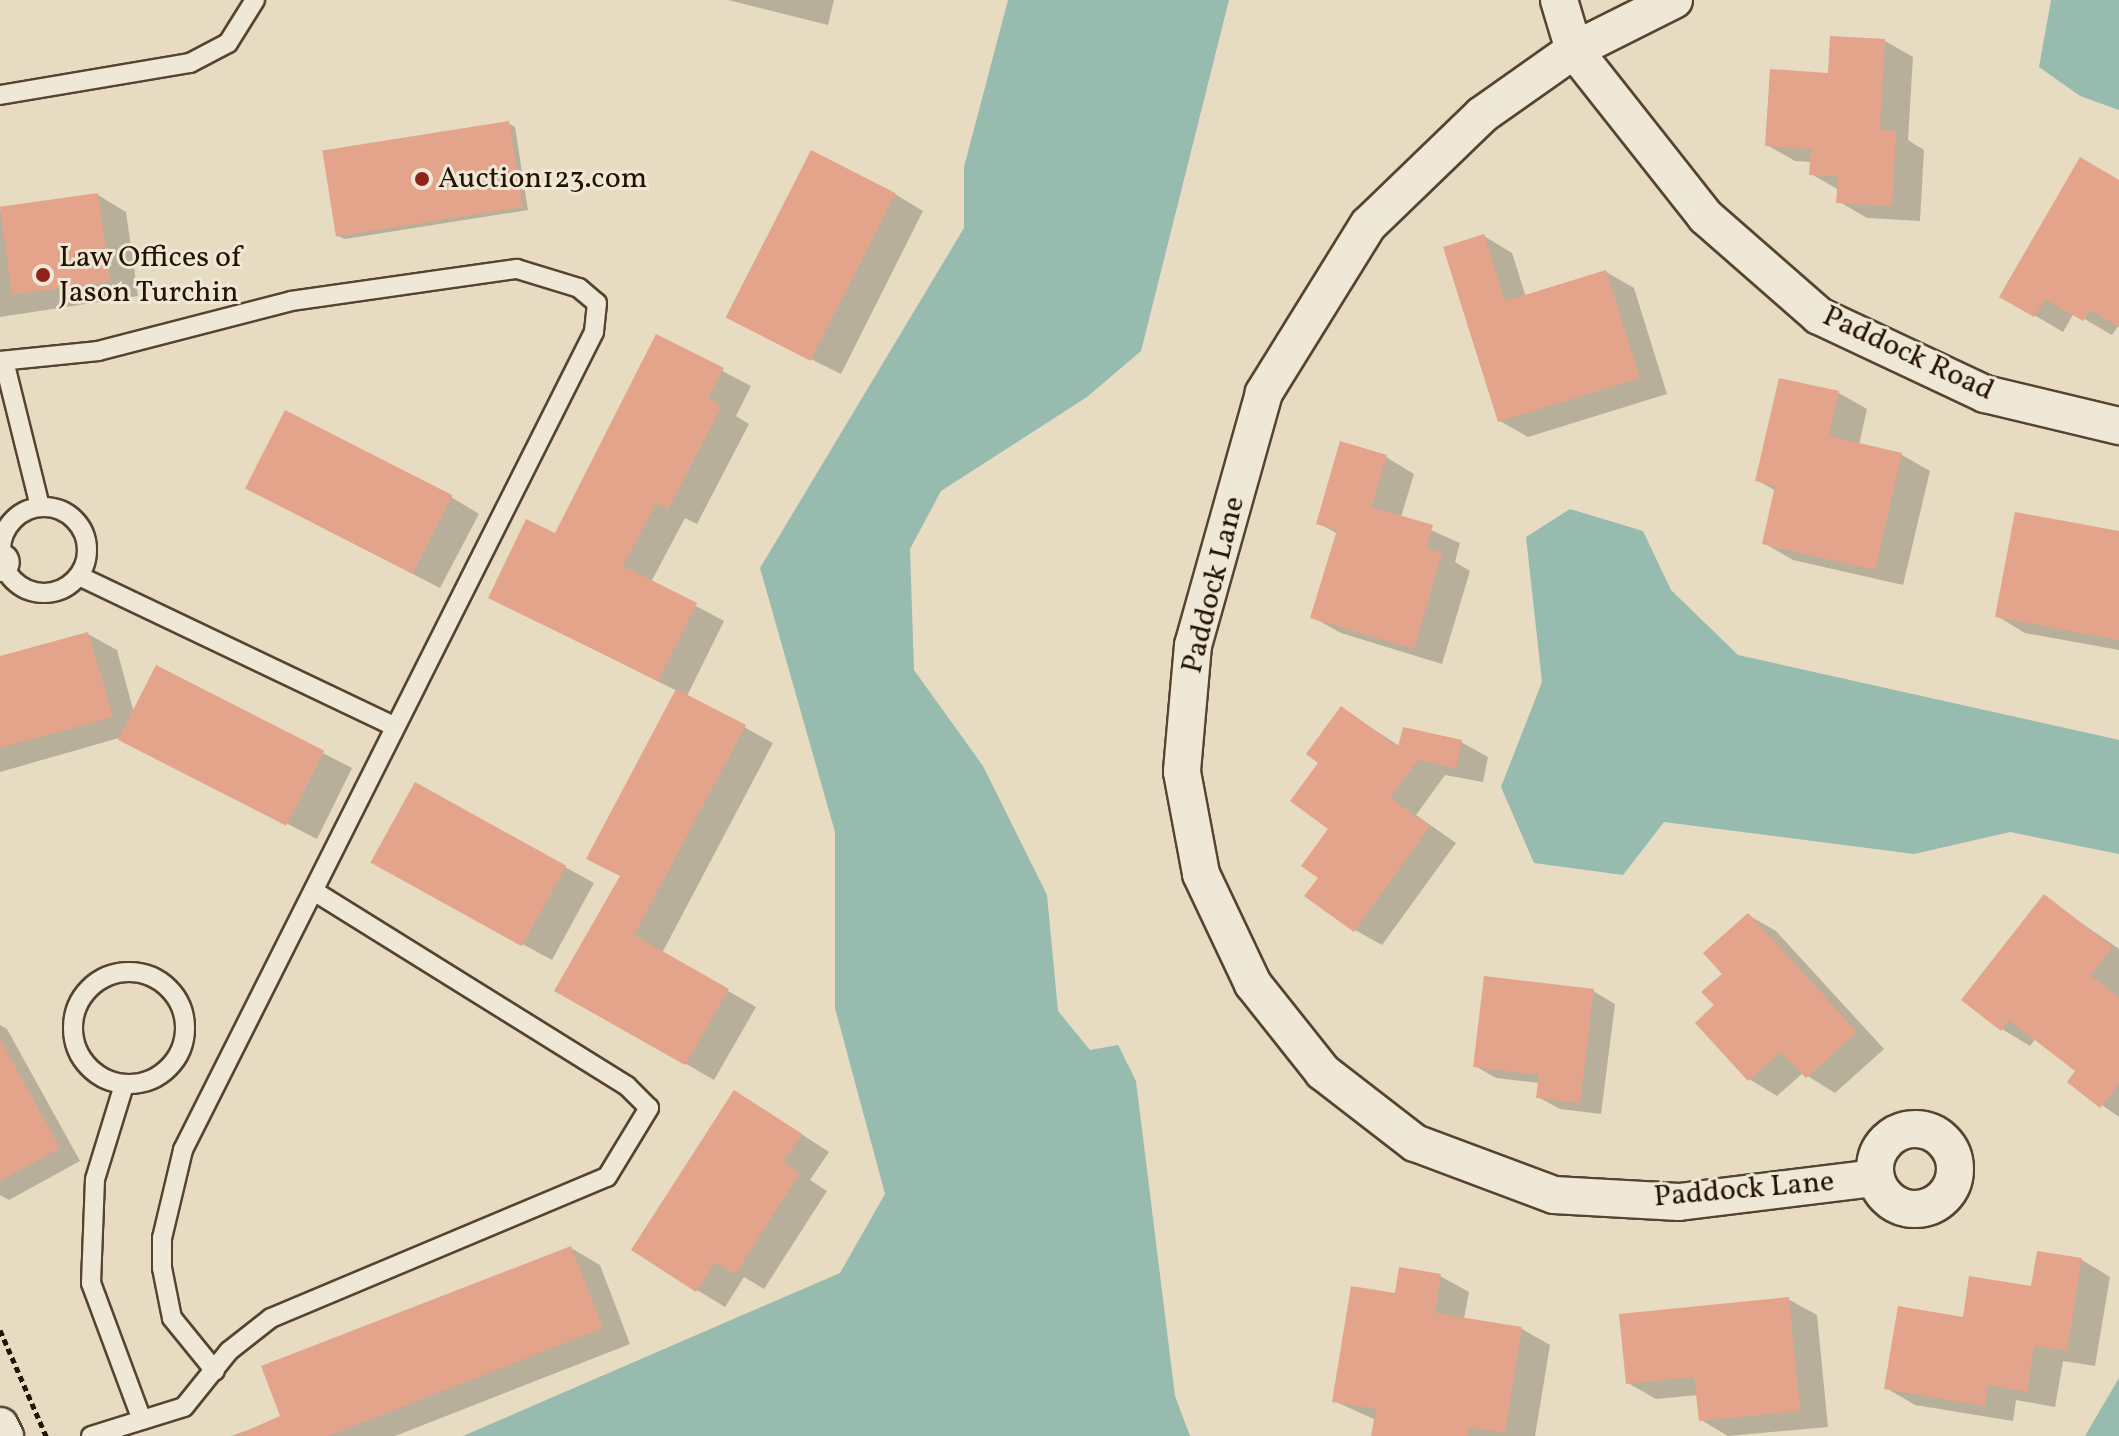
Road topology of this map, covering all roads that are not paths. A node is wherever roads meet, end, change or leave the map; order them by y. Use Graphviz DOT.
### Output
graph roads {
  1 [pos="255,0"];
  2 [pos="1559,0"];
  3 [pos="1674,0"];
  4 [pos="1574,50"];
  5 [pos="0,95"];
  6 [pos="2,361"];
  7 [pos="2119,426"];
  8 [pos="40,506"];
  9 [pos="1,563"];
  10 [pos="79,576"];
  11 [pos="393,726"];
  12 [pos="314,891"];
  13 [pos="124,1085"];
  14 [pos="1875,1178"];
  15 [pos="215,1371"];
  16 [pos="142,1420"];
  17 [pos="0,1426"];
  18 [pos="5,1436"];
  19 [pos="91,1436"];
  1 -- 5 [label="lane"];
  2 -- 4 [label="street, Paddock Road"];
  3 -- 4 [label="street, Paddock Lane"];
  4 -- 7 [label="street, Paddock Road"];
  4 -- 14 [label="street, Paddock Lane"];
  6 -- 8 [label="lane"];
  6 -- 11 [label="lane"];
  8 -- 9 [label="lane"];
  8 -- 10 [label="lane"];
  9 -- 10 [label="lane"];
  10 -- 11 [label="lane"];
  11 -- 12 [label="lane"];
  12 -- 15 [label="lane"];
  12 -- 15 [label="lane"];
  13 -- 13 [label="lane"];
  13 -- 16 [label="lane"];
  15 -- 16 [label="lane"];
  16 -- 19 [label="lane"];
  17 -- 18 [label="street"];
}
